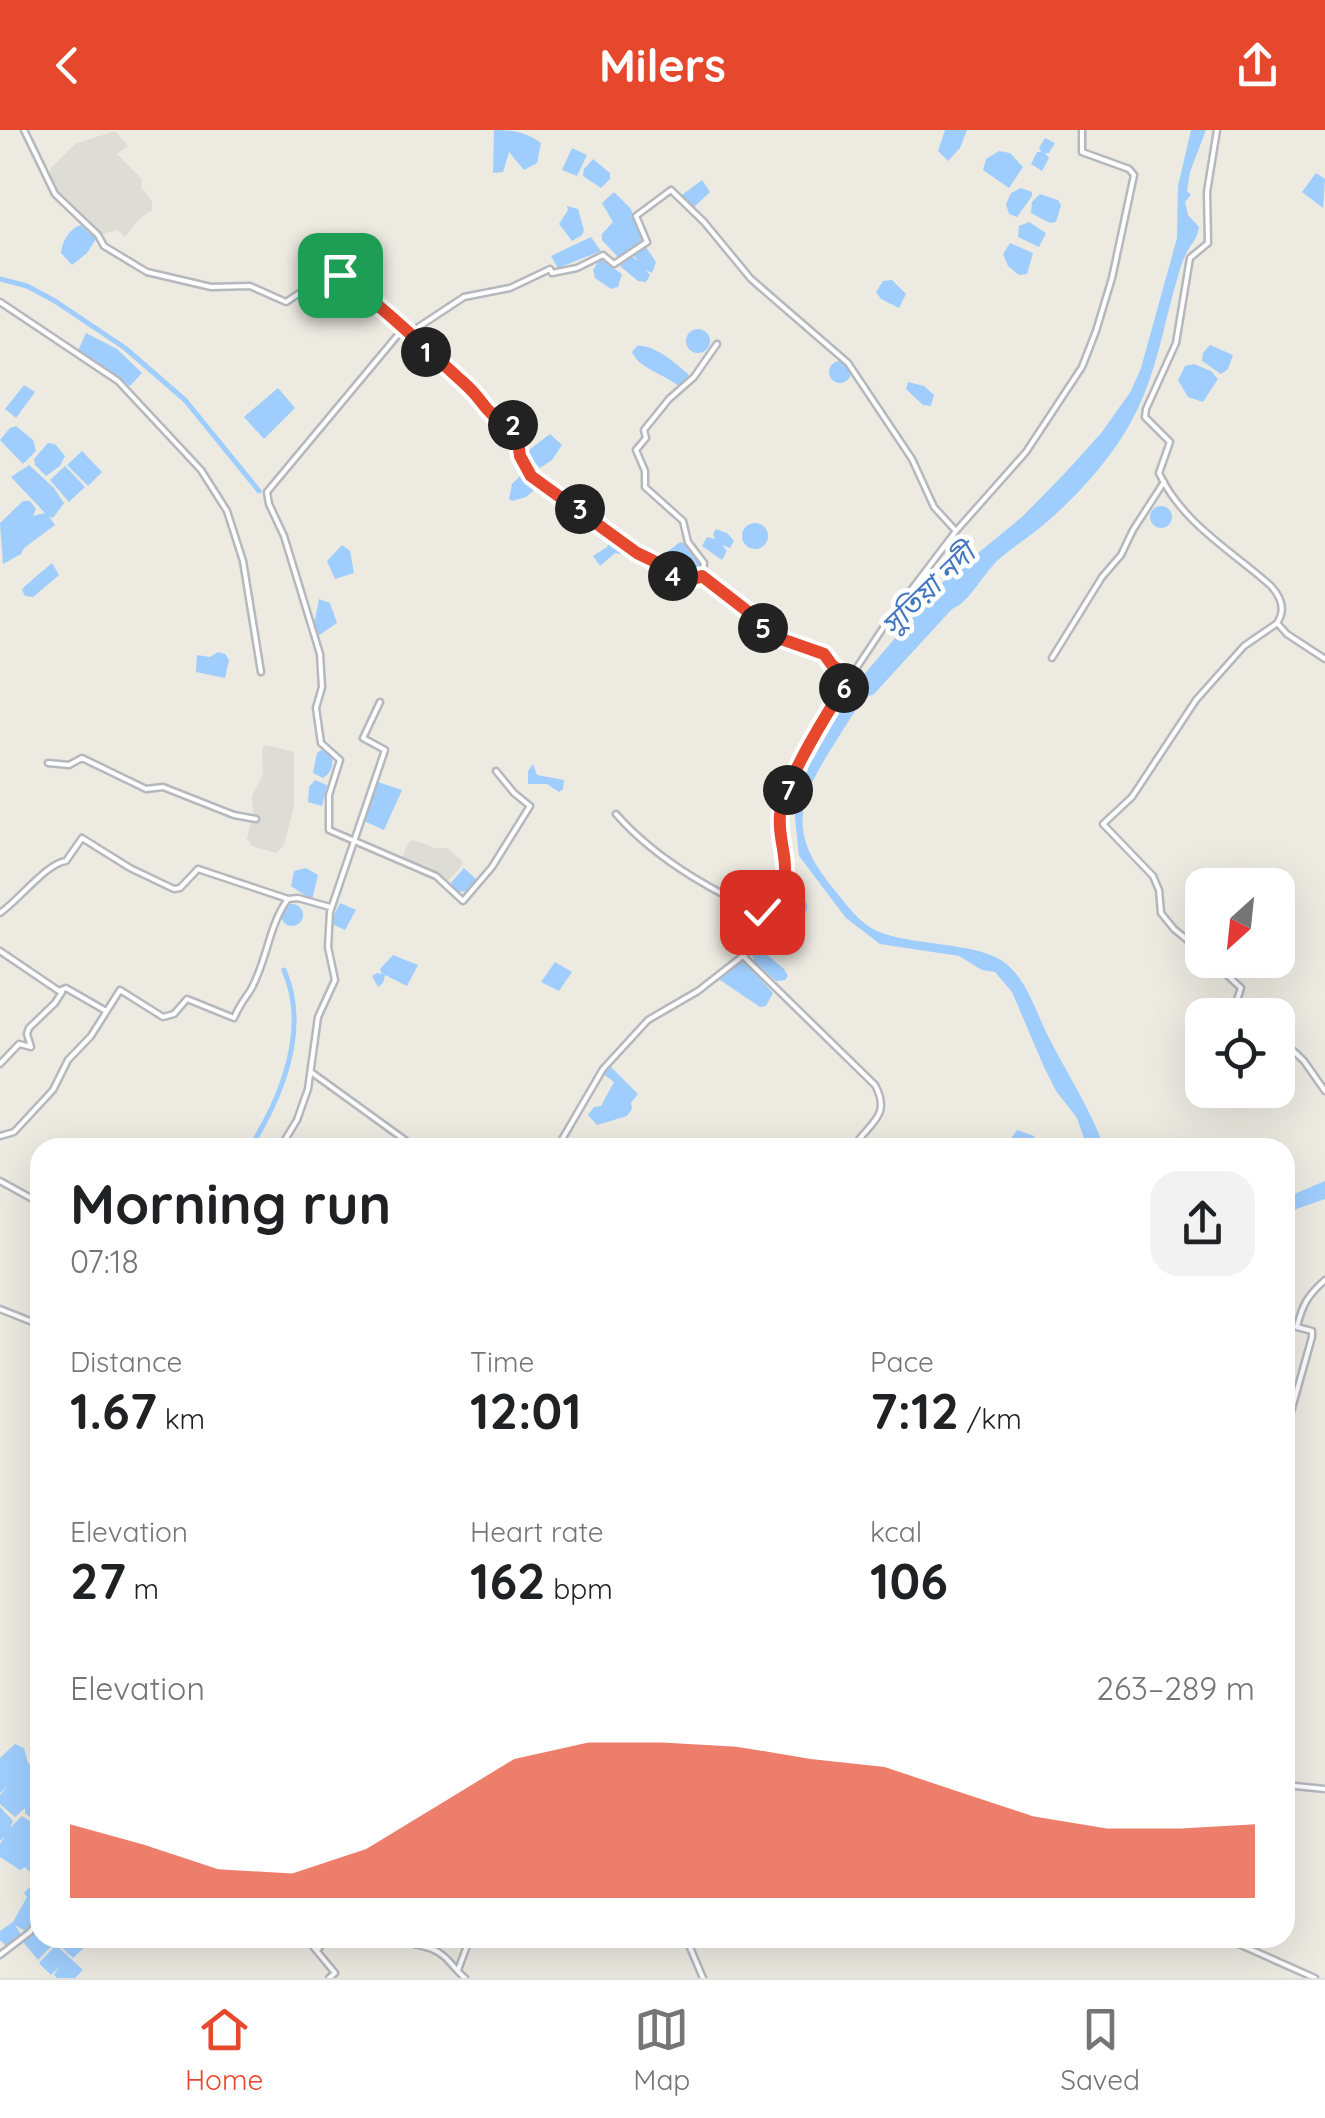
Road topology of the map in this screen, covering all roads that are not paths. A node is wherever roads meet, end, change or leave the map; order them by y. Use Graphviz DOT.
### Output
graph roads {
  1 [pos="24,130"];
  2 [pos="1082,130"];
  3 [pos="1217,130"];
  4 [pos="0,302"];
  5 [pos="403,328"];
  6 [pos="408,334"];
  7 [pos="718,344"];
  8 [pos="1164,482"];
  9 [pos="956,531"];
  10 [pos="702,576"];
  11 [pos="1277,623"];
  12 [pos="1052,658"];
  13 [pos="1325,658"];
  14 [pos="261,672"];
  15 [pos="850,678"];
  16 [pos="380,702"];
  17 [pos="48,763"];
  18 [pos="496,771"];
  19 [pos="616,814"];
  20 [pos="256,819"];
  21 [pos="354,841"];
  22 [pos="288,899"];
  23 [pos="331,908"];
  24 [pos="0,913"];
  25 [pos="782,921"];
  26 [pos="1185,936"];
  27 [pos="0,951"];
  28 [pos="742,955"];
  29 [pos="1230,978"];
  30 [pos="62,992"];
  31 [pos="1238,998"];
  32 [pos="106,1011"];
  33 [pos="1295,1053"];
  34 [pos="0,1064"];
  35 [pos="311,1072"];
  36 [pos="1325,1091"];
  37 [pos="0,1136"];
  38 [pos="286,1138"];
  39 [pos="402,1138"];
  40 [pos="562,1138"];
  41 [pos="861,1138"];
  42 [pos="0,1181"];
  43 [pos="30,1198"];
  44 [pos="1325,1280"];
  45 [pos="0,1309"];
  46 [pos="30,1321"];
  47 [pos="1295,1404"];
  48 [pos="1295,1786"];
  49 [pos="1325,1789"];
  50 [pos="30,1932"];
  51 [pos="430,1948"];
  52 [pos="466,1948"];
  53 [pos="690,1948"];
  54 [pos="1248,1948"];
  55 [pos="317,1950"];
  56 [pos="0,1956"];
  57 [pos="458,1972"];
  58 [pos="330,1978"];
  59 [pos="465,1978"];
  60 [pos="703,1978"];
  61 [pos="1316,1978"];
  1 -- 5 [label="street"];
  2 -- 9 [label="street"];
  3 -- 8 [label="street"];
  4 -- 14 [label="street"];
  5 -- 6 [label="street"];
  5 -- 21 [label="street"];
  6 -- 9 [label="street"];
  6 -- 10 [label="street"];
  7 -- 10 [label="street"];
  8 -- 11 [label="street"];
  8 -- 12 [label="street"];
  9 -- 15 [label="street"];
  10 -- 15 [label="street"];
  11 -- 13 [label="street"];
  11 -- 26 [label="street"];
  15 -- 25 [label="street"];
  16 -- 21 [label="street"];
  17 -- 20 [label="street"];
  18 -- 21 [label="street"];
  19 -- 25 [label="street"];
  21 -- 23 [label="street"];
  22 -- 23 [label="street"];
  22 -- 24 [label="street"];
  22 -- 32 [label="street"];
  23 -- 35 [label="street"];
  25 -- 28 [label="street"];
  27 -- 30 [label="street"];
  28 -- 40 [label="street"];
  28 -- 41 [label="street"];
  29 -- 31 [label="street"];
  30 -- 32 [label="street"];
  30 -- 34 [label="street"];
  32 -- 37 [label="street"];
  33 -- 36 [label="street"];
  35 -- 38 [label="street"];
  35 -- 39 [label="street"];
  42 -- 43 [label="street"];
  44 -- 47 [label="street"];
  45 -- 46 [label="street"];
  48 -- 49 [label="street"];
  50 -- 56 [label="street"];
  51 -- 57 [label="street"];
  52 -- 57 [label="street"];
  53 -- 60 [label="street"];
  54 -- 61 [label="street"];
  55 -- 58 [label="street"];
  57 -- 59 [label="street"];
}
